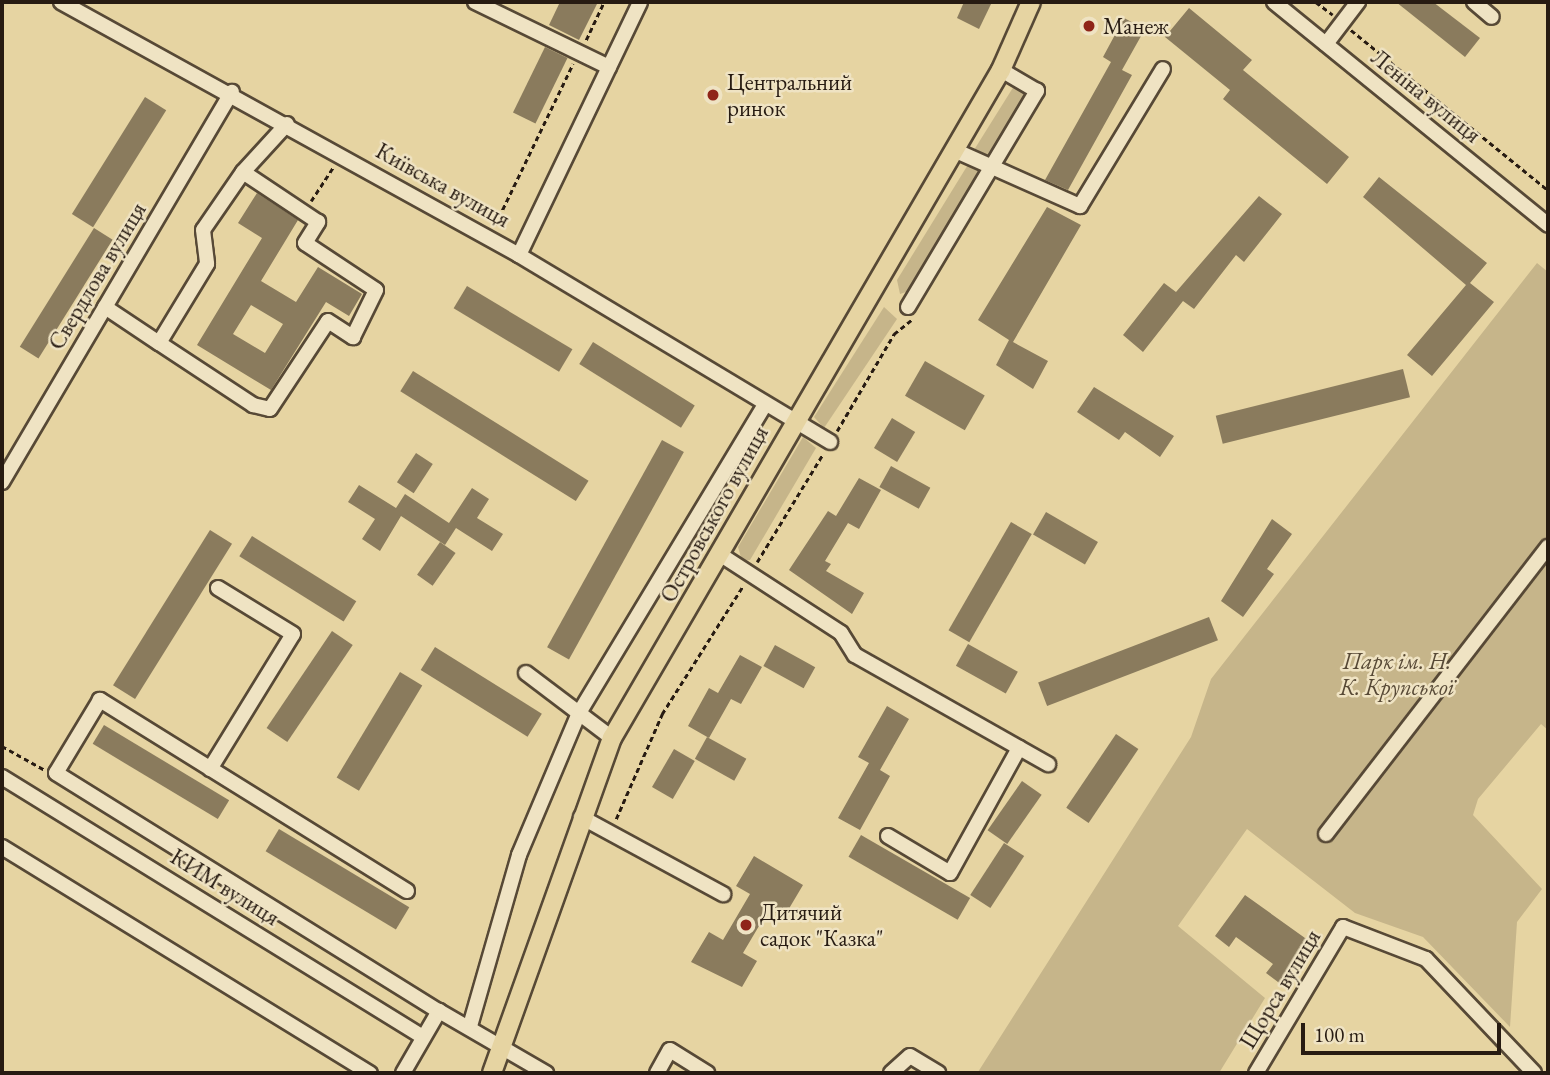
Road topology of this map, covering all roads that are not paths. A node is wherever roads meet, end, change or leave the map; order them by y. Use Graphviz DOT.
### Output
graph roads {
  1 [pos="61,2"];
  2 [pos="475,2"];
  3 [pos="640,2"];
  4 [pos="1031,2"];
  5 [pos="1274,2"];
  6 [pos="1358,2"];
  7 [pos="1474,2"];
  8 [pos="1492,17"];
  9 [pos="1326,44"];
  10 [pos="609,67"];
  11 [pos="1163,69"];
  12 [pos="1001,70"];
  13 [pos="232,92"];
  14 [pos="287,124"];
  15 [pos="954,150"];
  16 [pos="992,170"];
  17 [pos="243,172"];
  18 [pos="1548,225"];
  19 [pos="519,255"];
  20 [pos="908,306"];
  21 [pos="105,307"];
  22 [pos="159,343"];
  23 [pos="764,406"];
  24 [pos="795,420"];
  25 [pos="830,442"];
  26 [pos="2,482"];
  27 [pos="1548,547"];
  28 [pos="721,555"];
  29 [pos="218,588"];
  30 [pos="526,673"];
  31 [pos="579,713"];
  32 [pos="612,738"];
  33 [pos="1019,748"];
  34 [pos="1048,764"];
  35 [pos="210,769"];
  36 [pos="2,777"];
  37 [pos="581,817"];
  38 [pos="1326,834"];
  39 [pos="888,836"];
  40 [pos="2,847"];
  41 [pos="407,891"];
  42 [pos="723,894"];
  43 [pos="439,1011"];
  44 [pos="470,1026"];
  45 [pos="424,1037"];
  46 [pos="502,1047"];
  47 [pos="370,1073"];
  48 [pos="403,1073"];
  49 [pos="492,1073"];
  50 [pos="546,1073"];
  51 [pos="657,1073"];
  52 [pos="707,1073"];
  53 [pos="891,1073"];
  54 [pos="938,1073"];
  55 [pos="1256,1073"];
  56 [pos="1534,1073"];
  1 -- 13 [label="street, Київська вулиця"];
  2 -- 10 [label="street"];
  3 -- 10 [label="street"];
  4 -- 12 [label="main road, Островського вулиця"];
  5 -- 9 [label="street, Леніна вулиця"];
  6 -- 9 [label="street"];
  7 -- 8 [label="street"];
  9 -- 18 [label="street, Леніна вулиця"];
  10 -- 19 [label="street"];
  11 -- 16 [label="street"];
  12 -- 15 [label="main road, Островського вулиця"];
  12 -- 16 [label="street"];
  13 -- 14 [label="street, Київська вулиця"];
  13 -- 21 [label="street, Свердлова вулиця"];
  14 -- 17 [label="street"];
  14 -- 19 [label="street, Київська вулиця"];
  15 -- 16 [label="street"];
  15 -- 24 [label="main road, Островського вулиця"];
  16 -- 20 [label="street"];
  17 -- 22 [label="street"];
  17 -- 22 [label="street"];
  19 -- 23 [label="street, Київська вулиця"];
  21 -- 22 [label="street"];
  21 -- 26 [label="street, Свердлова вулиця"];
  23 -- 24 [label="street, Київська вулиця"];
  23 -- 31 [label="street"];
  24 -- 25 [label="street, Київська вулиця"];
  24 -- 28 [label="main road, Островського вулиця"];
  27 -- 38 [label="street"];
  28 -- 32 [label="main road, Островського вулиця"];
  28 -- 33 [label="street"];
  29 -- 35 [label="street"];
  30 -- 31 [label="street"];
  31 -- 32 [label="street"];
  31 -- 44 [label="street"];
  32 -- 37 [label="main road, Островського вулиця"];
  33 -- 34 [label="street"];
  33 -- 39 [label="street"];
  35 -- 41 [label="street"];
  35 -- 43 [label="street"];
  36 -- 45 [label="street, КИМ вулиця"];
  37 -- 42 [label="street"];
  37 -- 46 [label="main road, Островського вулиця"];
  40 -- 47 [label="street"];
  43 -- 44 [label="street"];
  43 -- 45 [label="street"];
  44 -- 46 [label="street"];
  45 -- 48 [label="street"];
  46 -- 49 [label="main road, Островського вулиця"];
  46 -- 50 [label="street"];
  51 -- 52 [label="street"];
  53 -- 54 [label="street"];
  55 -- 56 [label="street, Щорса вулиця"];
}
